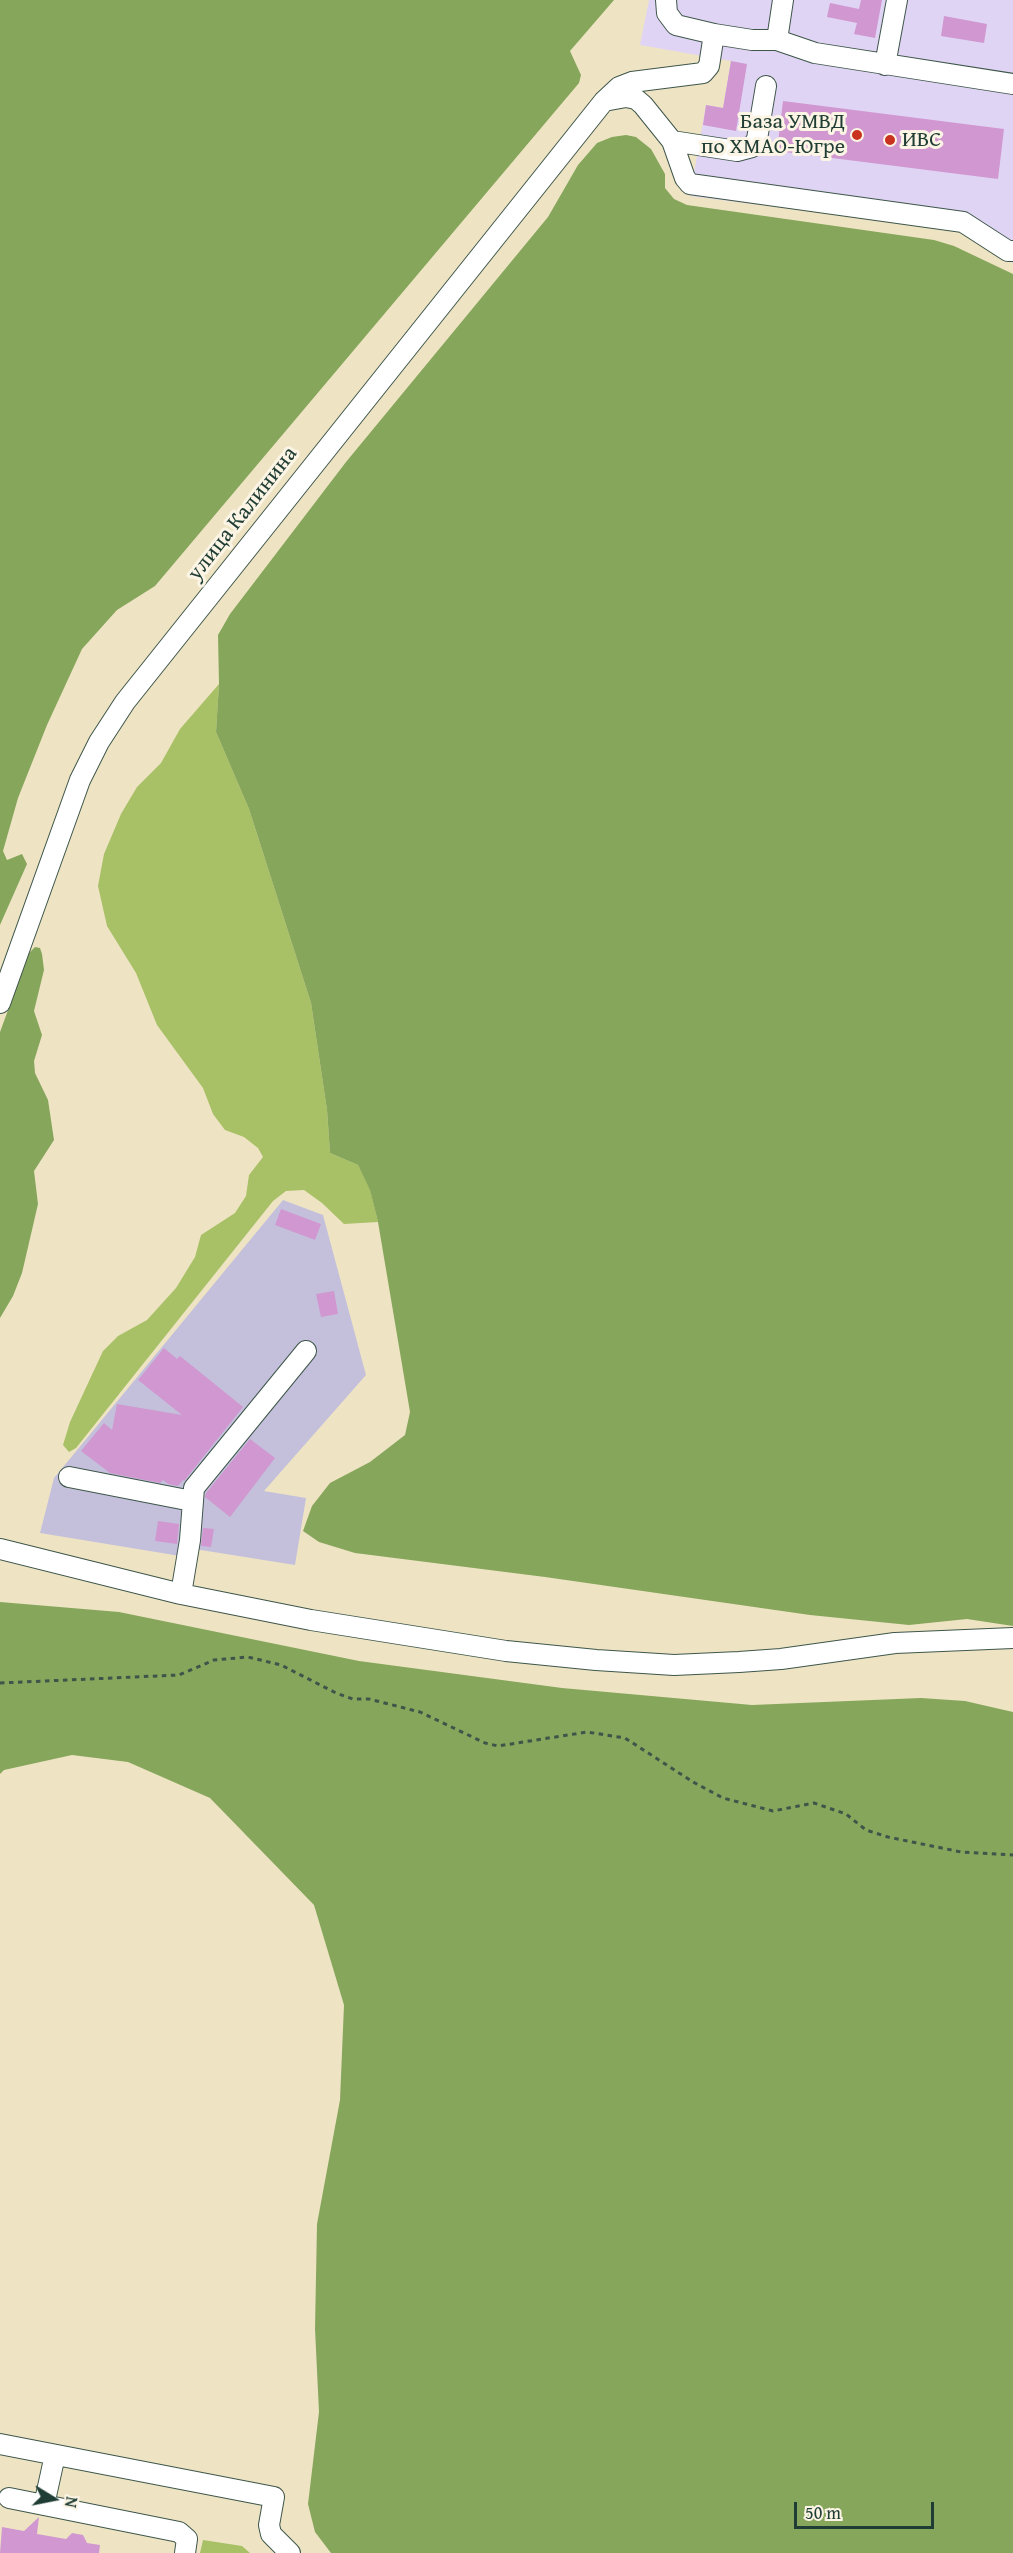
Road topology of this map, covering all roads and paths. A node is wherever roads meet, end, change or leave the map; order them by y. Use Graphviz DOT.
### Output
graph roads {
  1 [pos="666,0"];
  2 [pos="783,0"];
  3 [pos="897,0"];
  4 [pos="714,34"];
  5 [pos="777,40"];
  6 [pos="885,65"];
  7 [pos="1013,84"];
  8 [pos="766,86"];
  9 [pos="604,101"];
  10 [pos="672,141"];
  11 [pos="1013,251"];
  12 [pos="0,1004"];
  13 [pos="306,1351"];
  14 [pos="69,1477"];
  15 [pos="192,1501"];
  16 [pos="0,1549"];
  17 [pos="181,1594"];
  18 [pos="1013,1638"];
  19 [pos="0,1683"];
  20 [pos="1013,1855"];
  21 [pos="0,2444"];
  22 [pos="55,2455"];
  23 [pos="9,2498"];
  24 [pos="44,2505"];
  25 [pos="185,2553"];
  26 [pos="290,2553"];
  1 -- 4 [label="street"];
  2 -- 5 [label="street"];
  3 -- 6 [label="street"];
  4 -- 5 [label="street"];
  4 -- 9 [label="street, улица Калинина"];
  5 -- 6 [label="street"];
  6 -- 7 [label="street"];
  8 -- 10 [label="street"];
  9 -- 10 [label="street"];
  9 -- 12 [label="street, улица Калинина"];
  10 -- 11 [label="street"];
  13 -- 15 [label="street"];
  14 -- 15 [label="street"];
  15 -- 17 [label="street"];
  16 -- 17 [label="street"];
  17 -- 18 [label="street"];
  19 -- 20 [label="path"];
  21 -- 22 [label="street"];
  22 -- 24 [label="street"];
  22 -- 26 [label="street"];
  23 -- 24 [label="street"];
  24 -- 25 [label="street"];
}
